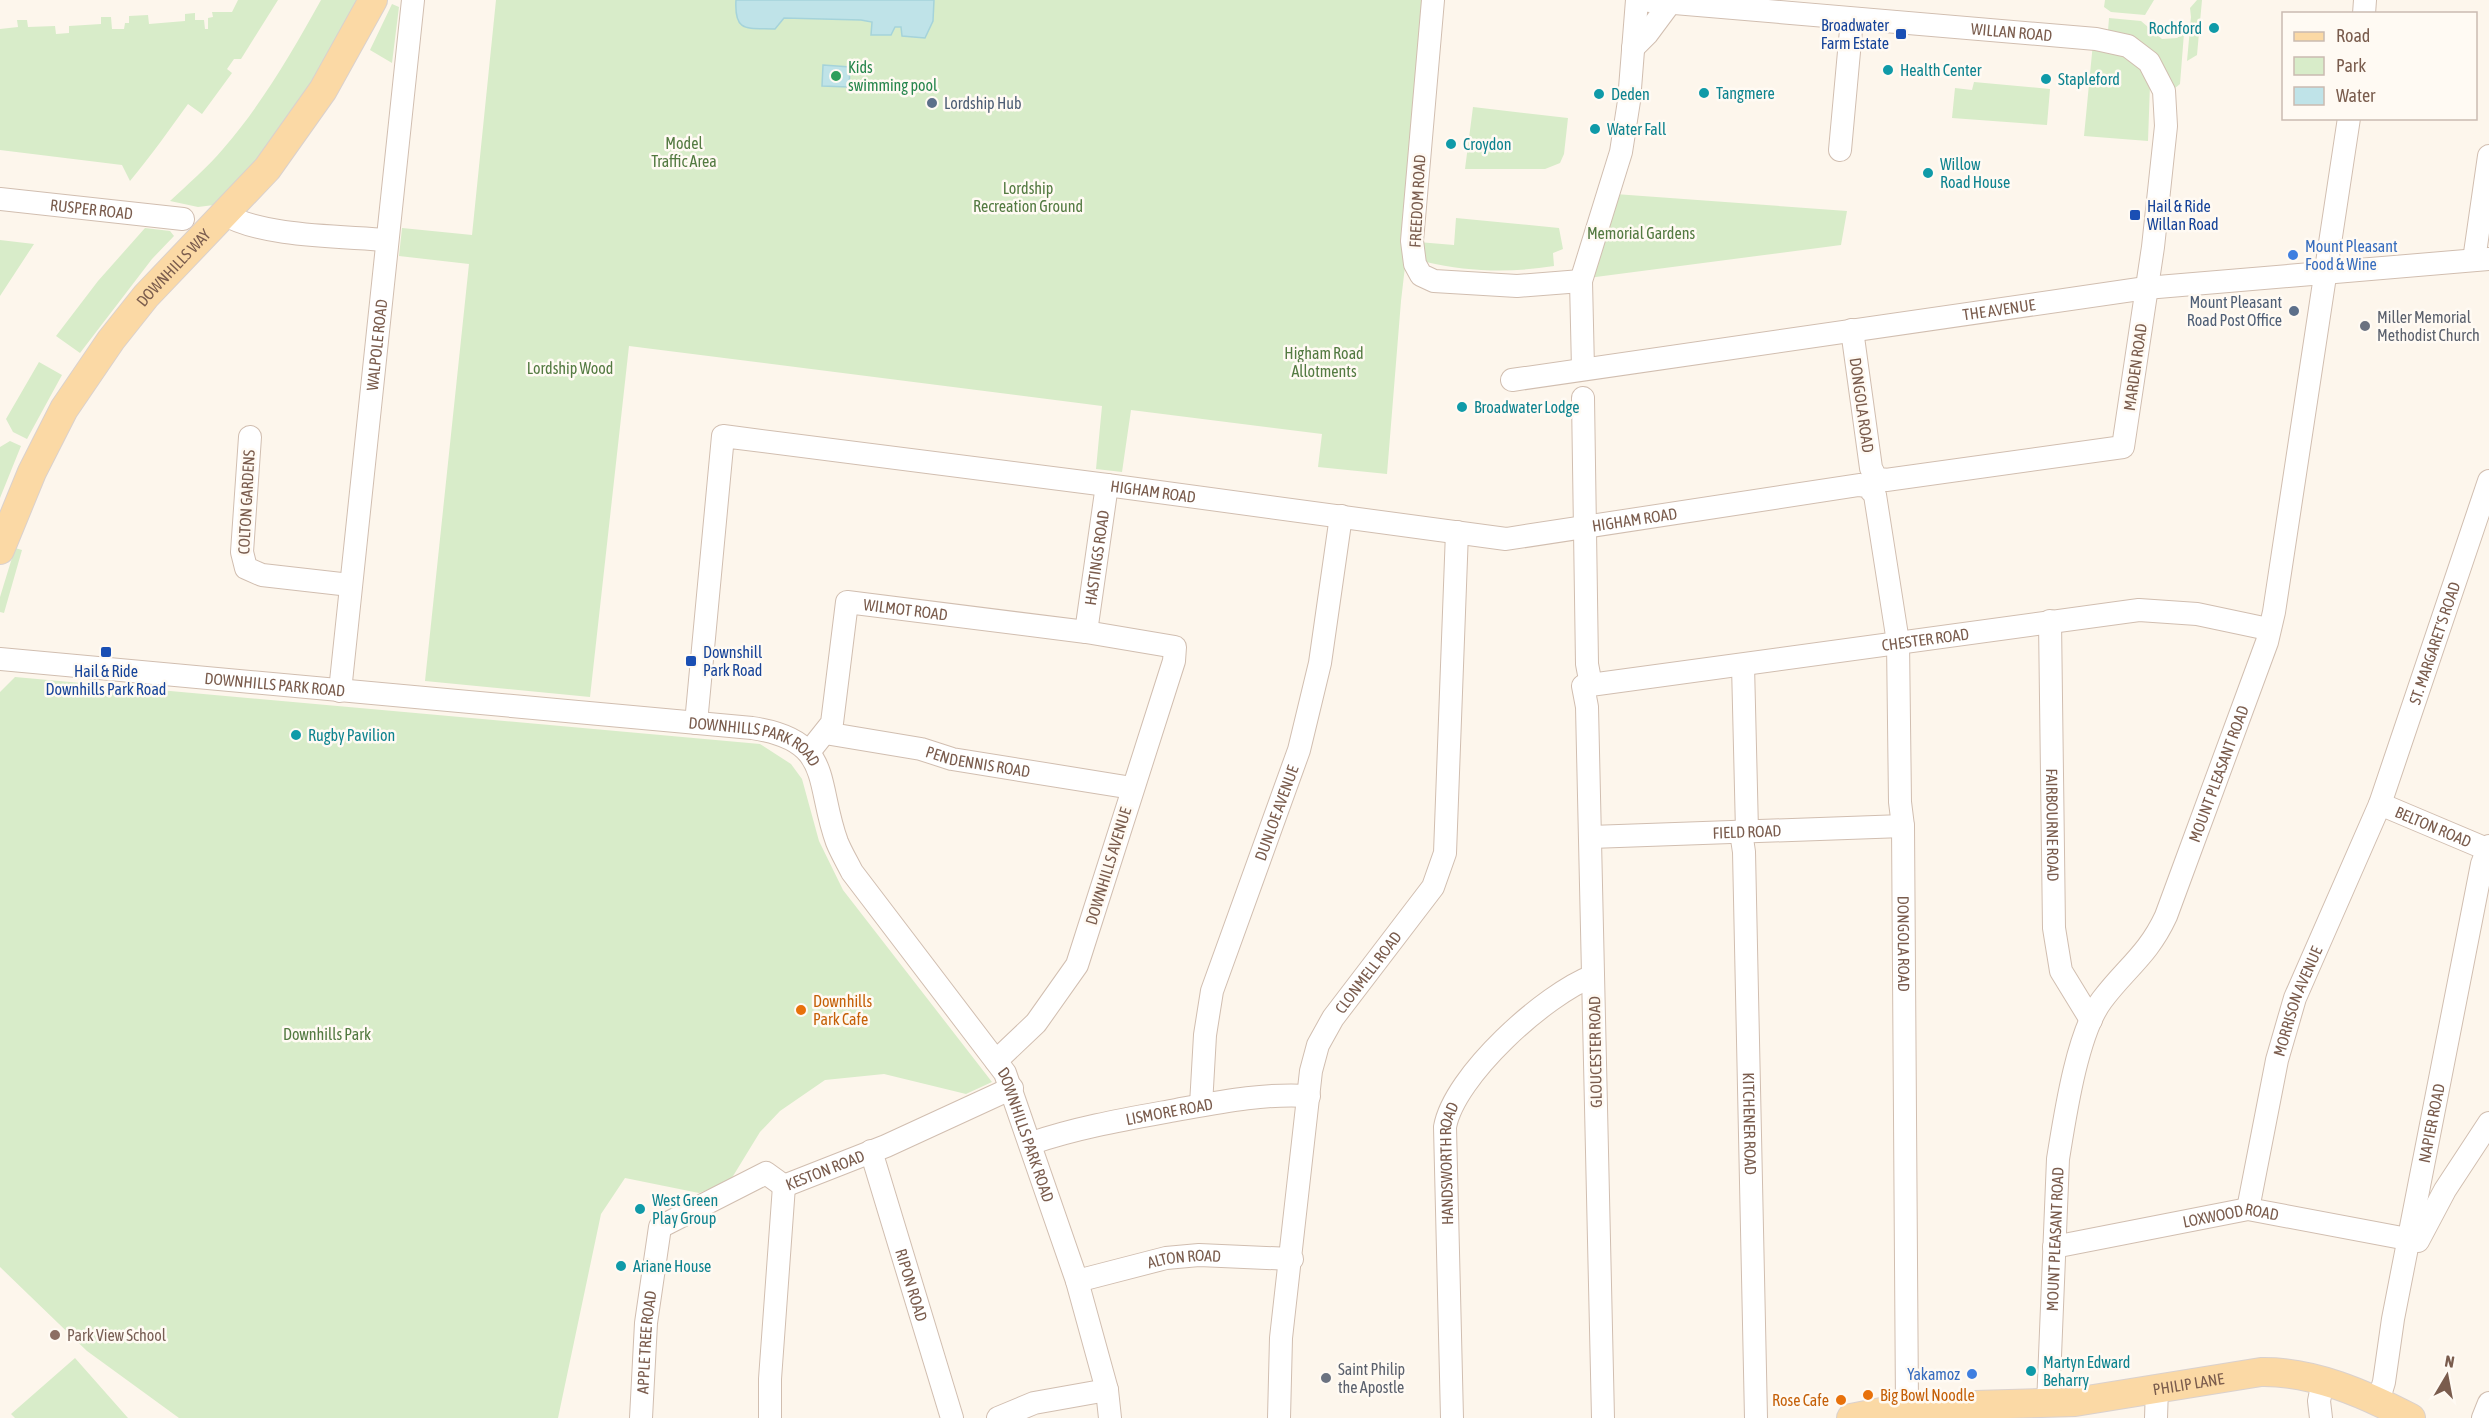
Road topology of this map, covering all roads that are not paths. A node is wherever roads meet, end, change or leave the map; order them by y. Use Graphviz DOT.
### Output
graph roads {
  1 [pos="373,0"];
  2 [pos="413,0"];
  3 [pos="1433,0"];
  4 [pos="1638,0"];
  5 [pos="1670,3"];
  6 [pos="1852,19"];
  7 [pos="1634,48"];
  8 [pos="2349,120"];
  9 [pos="1840,150"];
  10 [pos="2489,156"];
  11 [pos="0,199"];
  12 [pos="224,214"];
  13 [pos="183,219"];
  14 [pos="387,240"];
  15 [pos="2482,260"];
  16 [pos="2325,274"];
  17 [pos="1581,281"];
  18 [pos="2146,288"];
  19 [pos="1852,330"];
  20 [pos="1583,369"];
  21 [pos="1512,380"];
  22 [pos="1583,398"];
  23 [pos="250,437"];
  24 [pos="2123,447"];
  25 [pos="2489,481"];
  26 [pos="1872,482"];
  27 [pos="1107,484"];
  28 [pos="1341,516"];
  29 [pos="1585,526"];
  30 [pos="1457,532"];
  31 [pos="0,550"];
  32 [pos="350,585"];
  33 [pos="2050,621"];
  34 [pos="2268,629"];
  35 [pos="1086,632"];
  36 [pos="1898,642"];
  37 [pos="0,659"];
  38 [pos="1743,666"];
  39 [pos="1587,686"];
  40 [pos="340,691"];
  41 [pos="696,723"];
  42 [pos="825,733"];
  43 [pos="809,752"];
  44 [pos="1132,788"];
  45 [pos="2380,804"];
  46 [pos="1903,826"];
  47 [pos="1744,831"];
  48 [pos="1591,837"];
  49 [pos="2488,848"];
  50 [pos="1593,976"];
  51 [pos="2091,1020"];
  52 [pos="996,1061"];
  53 [pos="1012,1088"];
  54 [pos="1309,1096"];
  55 [pos="1201,1105"];
  56 [pos="2489,1123"];
  57 [pos="1032,1143"];
  58 [pos="871,1151"];
  59 [pos="2419,1182"];
  60 [pos="784,1186"];
  61 [pos="2445,1190"];
  62 [pos="2248,1209"];
  63 [pos="2408,1241"];
  64 [pos="2054,1247"];
  65 [pos="1292,1259"];
  66 [pos="1077,1281"];
  67 [pos="2323,1382"];
  68 [pos="2157,1388"];
  69 [pos="1107,1390"];
  70 [pos="2378,1402"];
  71 [pos="2489,1403"];
  72 [pos="1907,1407"];
  73 [pos="2066,1408"];
  74 [pos="641,1418"];
  75 [pos="770,1418"];
  76 [pos="952,1418"];
  77 [pos="998,1418"];
  78 [pos="1110,1418"];
  79 [pos="1279,1418"];
  80 [pos="1452,1418"];
  81 [pos="1604,1418"];
  82 [pos="1756,1418"];
  83 [pos="1851,1418"];
  84 [pos="2156,1418"];
  85 [pos="2321,1418"];
  86 [pos="2410,1418"];
  87 [pos="2483,1418"];
  1 -- 12 [label="main road, DOWNHILLS WAY"];
  2 -- 14 [label="street, WALPOLE ROAD"];
  3 -- 17 [label="street, FREEDOM ROAD"];
  4 -- 5 [label="street, WILLAN ROAD"];
  4 -- 7 [label="street"];
  5 -- 6 [label="street, WILLAN ROAD"];
  5 -- 7 [label="street"];
  6 -- 9 [label="street"];
  6 -- 18 [label="street, WILLAN ROAD"];
  7 -- 17 [label="street"];
  8 -- 16 [label="street, MOUNT PLEASANT ROAD"];
  10 -- 15 [label="street"];
  11 -- 13 [label="street, RUSPER ROAD"];
  12 -- 14 [label="street"];
  12 -- 31 [label="main road, DOWNHILLS WAY"];
  14 -- 32 [label="street, WALPOLE ROAD"];
  15 -- 16 [label="street, THE AVENUE"];
  16 -- 18 [label="street, THE AVENUE"];
  16 -- 34 [label="street, MOUNT PLEASANT ROAD"];
  17 -- 20 [label="street"];
  18 -- 19 [label="street, THE AVENUE"];
  18 -- 24 [label="street, MARDEN ROAD"];
  19 -- 20 [label="street, THE AVENUE"];
  19 -- 26 [label="street, DONGOLA ROAD"];
  20 -- 21 [label="street, THE AVENUE"];
  22 -- 29 [label="street, GLOUCESTER ROAD"];
  23 -- 32 [label="street, COLTON GARDENS"];
  24 -- 26 [label="street, HIGHAM ROAD"];
  25 -- 45 [label="street, ST. MARGARET'S ROAD"];
  26 -- 29 [label="street, HIGHAM ROAD"];
  26 -- 36 [label="street, DONGOLA ROAD"];
  27 -- 28 [label="street, HIGHAM ROAD"];
  27 -- 35 [label="street, HASTINGS ROAD"];
  27 -- 41 [label="street, HIGHAM ROAD"];
  28 -- 30 [label="street, HIGHAM ROAD"];
  28 -- 55 [label="street, DUNLOE AVENUE"];
  29 -- 30 [label="street, HIGHAM ROAD"];
  29 -- 39 [label="street, GLOUCESTER ROAD"];
  30 -- 54 [label="street, CLONMELL ROAD"];
  32 -- 40 [label="street, WALPOLE ROAD"];
  33 -- 34 [label="street, CHESTER ROAD"];
  33 -- 36 [label="street, CHESTER ROAD"];
  33 -- 51 [label="street, FAIRBOURNE ROAD"];
  34 -- 51 [label="street, MOUNT PLEASANT ROAD"];
  35 -- 42 [label="street, WILMOT ROAD"];
  35 -- 44 [label="street, DOWNHILLS AVENUE"];
  36 -- 38 [label="street, CHESTER ROAD"];
  36 -- 46 [label="street, DONGOLA ROAD"];
  37 -- 40 [label="street, DOWNHILLS PARK ROAD"];
  38 -- 39 [label="street, CHESTER ROAD"];
  38 -- 47 [label="street, KITCHENER ROAD"];
  39 -- 48 [label="street, GLOUCESTER ROAD"];
  40 -- 41 [label="street, DOWNHILLS PARK ROAD"];
  41 -- 43 [label="street, DOWNHILLS PARK ROAD"];
  42 -- 43 [label="street, WILMOT ROAD"];
  42 -- 44 [label="street, PENDENNIS ROAD"];
  43 -- 52 [label="street, DOWNHILLS PARK ROAD"];
  44 -- 52 [label="street, DOWNHILLS AVENUE"];
  45 -- 49 [label="street, BELTON ROAD"];
  45 -- 62 [label="street, MORRISON AVENUE"];
  46 -- 47 [label="street, FIELD ROAD"];
  46 -- 72 [label="street, DONGOLA ROAD"];
  47 -- 48 [label="street, FIELD ROAD"];
  47 -- 82 [label="street, KITCHENER ROAD"];
  48 -- 50 [label="street, GLOUCESTER ROAD"];
  49 -- 59 [label="street, NAPIER ROAD"];
  50 -- 80 [label="street, HANDSWORTH ROAD"];
  50 -- 81 [label="street, GLOUCESTER ROAD"];
  51 -- 64 [label="street, MOUNT PLEASANT ROAD"];
  52 -- 53 [label="street, DOWNHILLS PARK ROAD"];
  53 -- 57 [label="street, DOWNHILLS PARK ROAD"];
  53 -- 58 [label="street, KESTON ROAD"];
  54 -- 55 [label="street, LISMORE ROAD"];
  54 -- 65 [label="street, CLONMELL ROAD"];
  55 -- 57 [label="street, LISMORE ROAD"];
  56 -- 61 [label="street"];
  57 -- 66 [label="street, DOWNHILLS PARK ROAD"];
  58 -- 60 [label="street, KESTON ROAD"];
  58 -- 76 [label="street, RIPON ROAD"];
  59 -- 61 [label="street"];
  59 -- 63 [label="street, NAPIER ROAD"];
  60 -- 74 [label="street, APPLE TREE ROAD"];
  60 -- 75 [label="street, KESTON ROAD"];
  61 -- 63 [label="street"];
  62 -- 63 [label="street, LOXWOOD ROAD"];
  62 -- 64 [label="street, LOXWOOD ROAD"];
  63 -- 70 [label="street, NAPIER ROAD"];
  64 -- 73 [label="street, MOUNT PLEASANT ROAD"];
  65 -- 66 [label="street, ALTON ROAD"];
  65 -- 79 [label="street, CLONMELL ROAD"];
  66 -- 69 [label="street, DOWNHILLS PARK ROAD"];
  67 -- 68 [label="main road, PHILIP LANE"];
  67 -- 70 [label="main road, PHILIP LANE"];
  67 -- 85 [label="street"];
  68 -- 73 [label="main road, PHILIP LANE"];
  68 -- 84 [label="street"];
  69 -- 77 [label="street"];
  69 -- 78 [label="street, DOWNHILLS PARK ROAD"];
  70 -- 86 [label="main road, PHILIP LANE"];
  71 -- 87 [label="street"];
  72 -- 73 [label="main road, PHILIP LANE"];
  72 -- 83 [label="main road, PHILIP LANE"];
}
